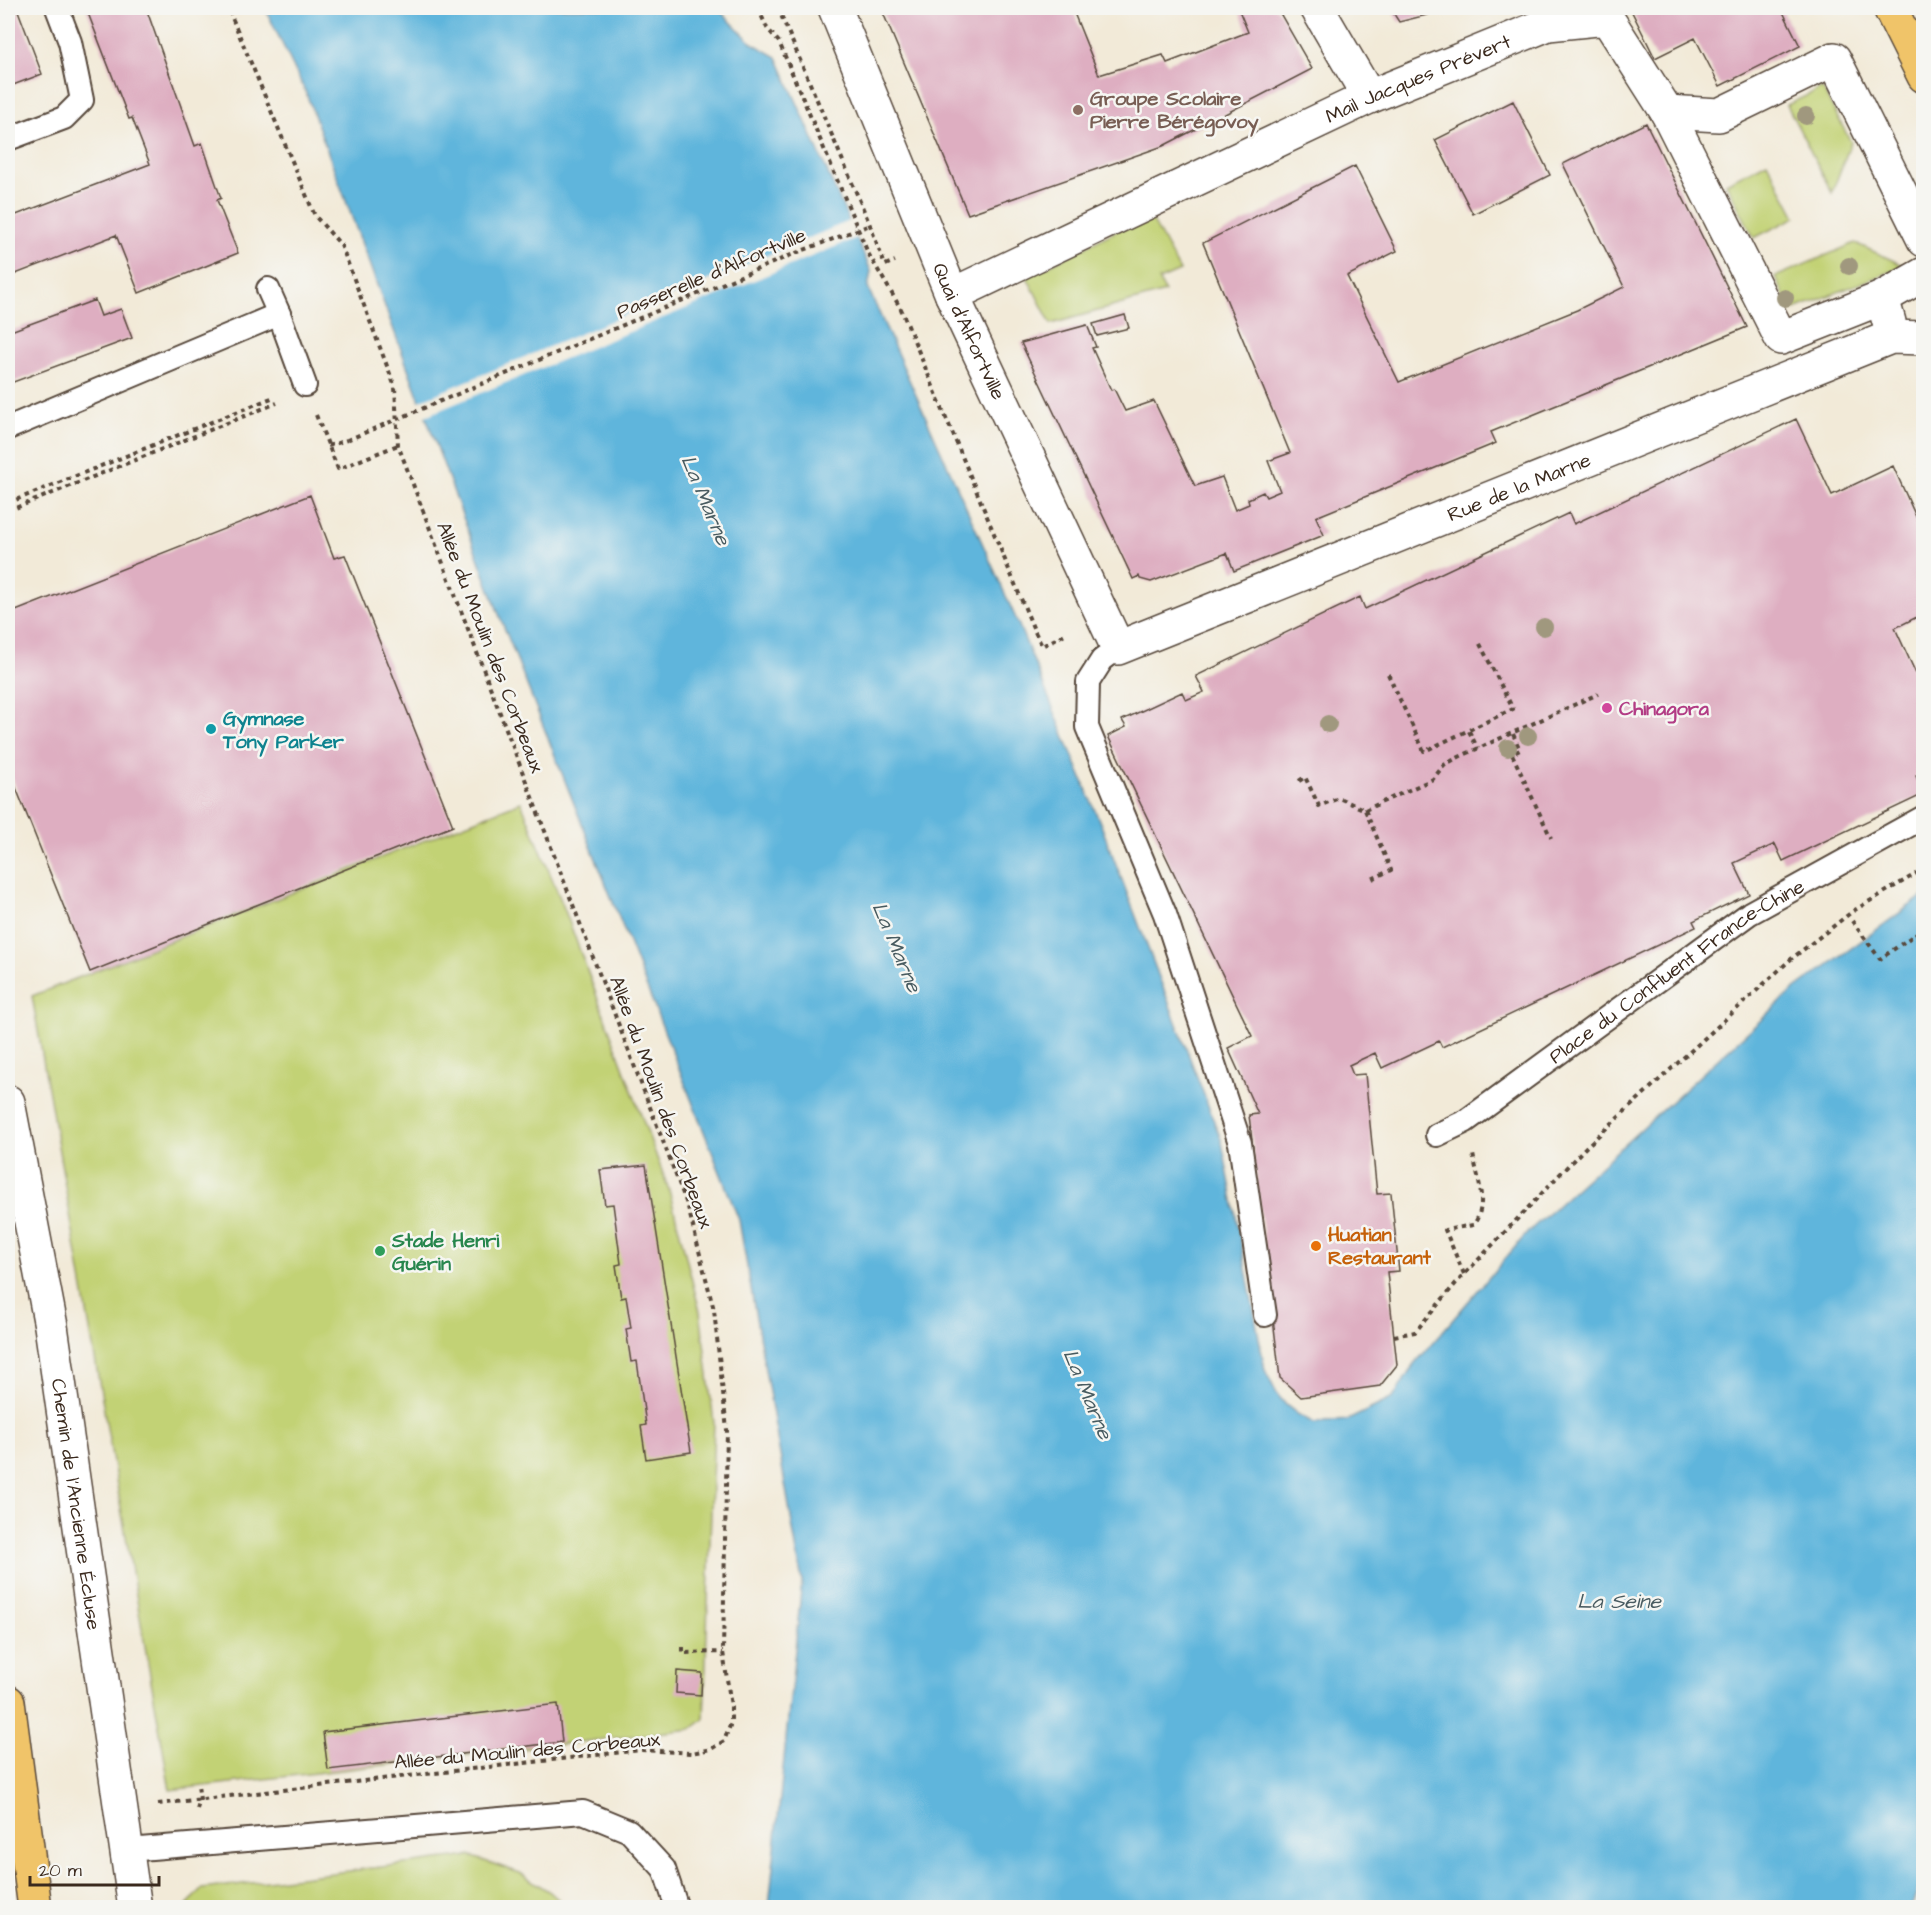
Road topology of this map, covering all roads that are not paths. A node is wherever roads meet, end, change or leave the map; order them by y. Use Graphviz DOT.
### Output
graph roads {
  1 [pos="57,8"];
  2 [pos="835,8"];
  3 [pos="1890,8"];
  4 [pos="1324,19"];
  5 [pos="1923,75"];
  6 [pos="1369,97"];
  7 [pos="1667,112"];
  8 [pos="8,139"];
  9 [pos="1923,240"];
  10 [pos="1923,274"];
  11 [pos="268,289"];
  12 [pos="952,294"];
  13 [pos="279,314"];
  14 [pos="1923,338"];
  15 [pos="304,386"];
  16 [pos="8,428"];
  17 [pos="1118,648"];
  18 [pos="1923,817"];
  19 [pos="8,1102"];
  20 [pos="1437,1135"];
  21 [pos="13,1152"];
  22 [pos="1265,1315"];
  23 [pos="8,1702"];
  24 [pos="128,1850"];
  25 [pos="35,1908"];
  26 [pos="135,1908"];
  27 [pos="677,1908"];
  1 -- 8 [label="lane"];
  2 -- 12 [label="street, Quai d'Alfortville"];
  3 -- 5 [label="main road"];
  4 -- 6 [label="street"];
  6 -- 7 [label="street, Mail Jacques Prévert"];
  6 -- 12 [label="street, Mail Jacques Prévert"];
  7 -- 9 [label="street"];
  7 -- 10 [label="street"];
  11 -- 13 [label="lane"];
  12 -- 17 [label="street, Quai d'Alfortville"];
  13 -- 15 [label="lane"];
  13 -- 16 [label="lane"];
  14 -- 17 [label="street, Rue de la Marne"];
  17 -- 22 [label="lane"];
  18 -- 20 [label="lane, Place du Confluent France-Chine"];
  19 -- 21 [label="street, Chemin de l'Ancienne Écluse"];
  21 -- 24 [label="street, Chemin de l'Ancienne Écluse"];
  23 -- 25 [label="main road"];
  24 -- 26 [label="street, Chemin de l'Ancienne Écluse"];
  24 -- 27 [label="lane"];
}
